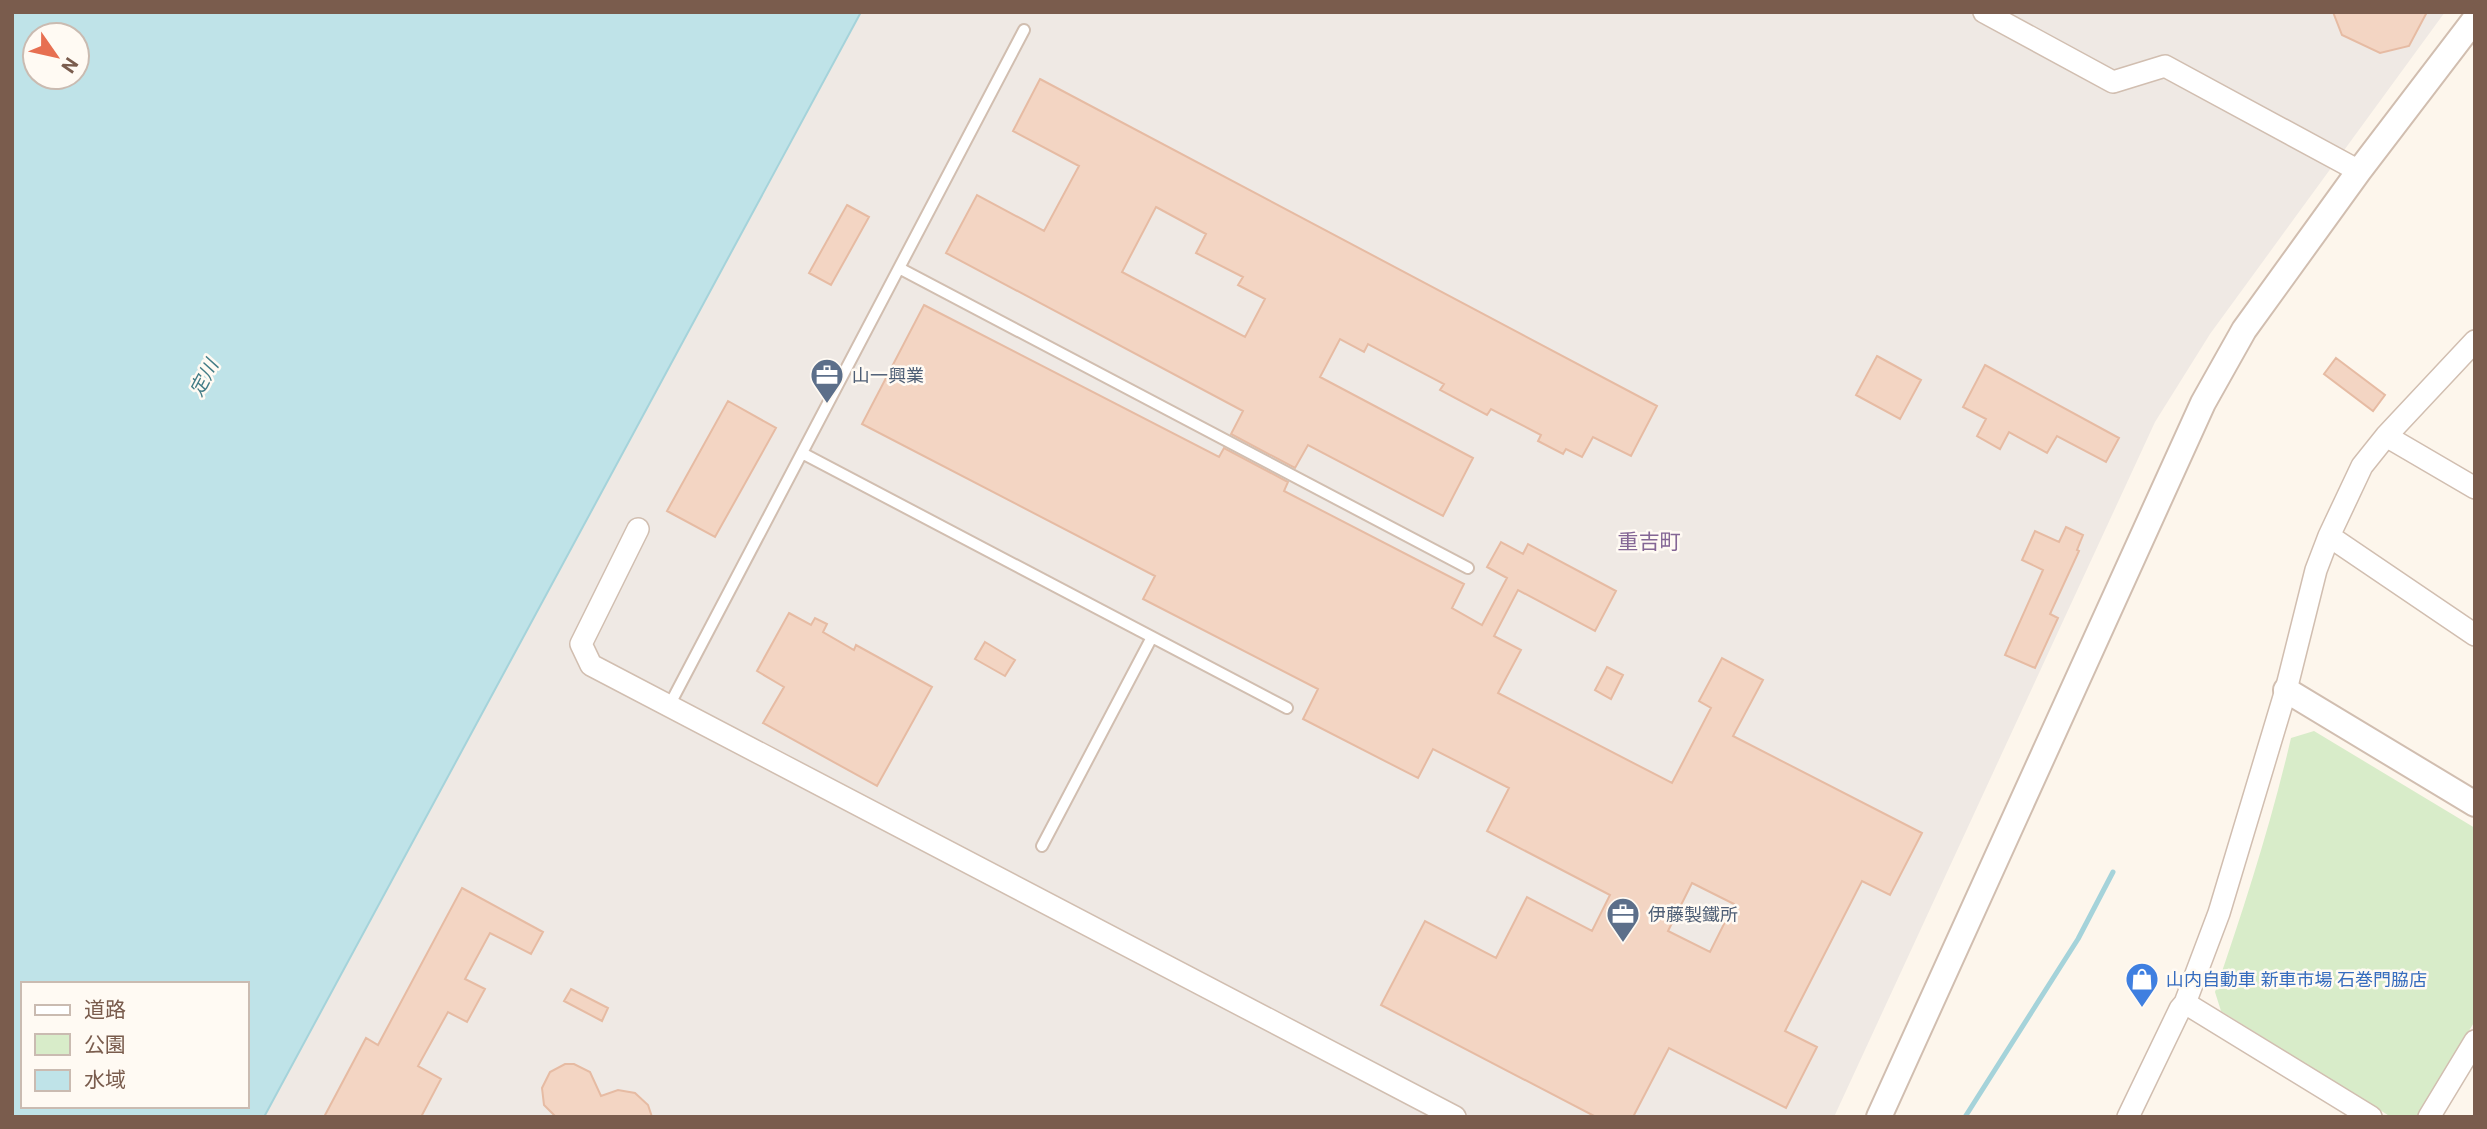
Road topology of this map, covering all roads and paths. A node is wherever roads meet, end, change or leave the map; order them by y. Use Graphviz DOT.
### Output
graph roads {
  1 [pos="1984,12"];
  2 [pos="2475,19"];
  3 [pos="1024,30"];
  4 [pos="2359,171"];
  5 [pos="899,268"];
  6 [pos="2475,341"];
  7 [pos="2386,436"];
  8 [pos="802,453"];
  9 [pos="2475,488"];
  10 [pos="638,529"];
  11 [pos="2329,536"];
  12 [pos="1468,568"];
  13 [pos="2475,635"];
  14 [pos="1152,637"];
  15 [pos="2286,690"];
  16 [pos="669,706"];
  17 [pos="1287,708"];
  18 [pos="2475,804"];
  19 [pos="1042,846"];
  20 [pos="2185,1003"];
  21 [pos="2475,1041"];
  22 [pos="1455,1117"];
  23 [pos="1879,1117"];
  24 [pos="2128,1117"];
  25 [pos="2371,1117"];
  26 [pos="2429,1117"];
  1 -- 4 [label="street"];
  2 -- 4 [label="street"];
  3 -- 5 [label="lane"];
  4 -- 23 [label="street"];
  5 -- 8 [label="lane"];
  5 -- 12 [label="lane"];
  6 -- 7 [label="street"];
  7 -- 9 [label="street"];
  7 -- 11 [label="street"];
  8 -- 14 [label="lane"];
  8 -- 16 [label="lane"];
  10 -- 16 [label="street"];
  11 -- 13 [label="street"];
  11 -- 15 [label="street"];
  14 -- 17 [label="lane"];
  14 -- 19 [label="lane"];
  15 -- 18 [label="street"];
  15 -- 20 [label="street"];
  16 -- 22 [label="street"];
  20 -- 24 [label="street"];
  20 -- 25 [label="street"];
  21 -- 26 [label="street"];
}
